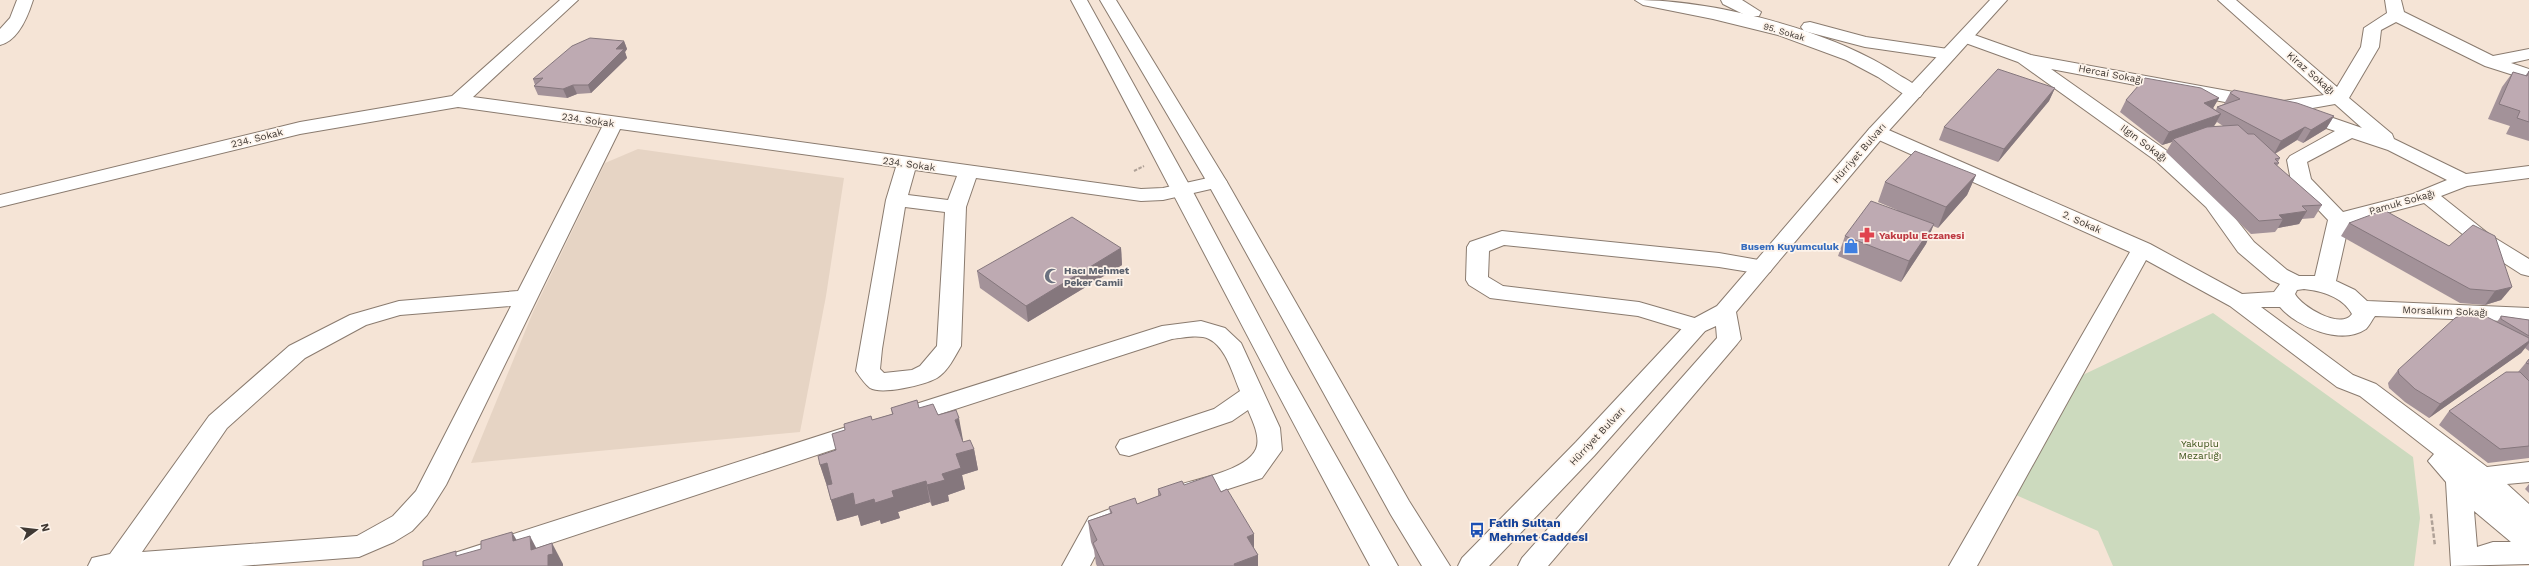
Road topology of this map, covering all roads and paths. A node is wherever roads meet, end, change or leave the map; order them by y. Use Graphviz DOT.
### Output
graph roads {
  1 [pos="25,0"];
  2 [pos="570,0"];
  3 [pos="1079,0"];
  4 [pos="1108,0"];
  5 [pos="1643,0"];
  6 [pos="1690,0"];
  7 [pos="1729,0"];
  8 [pos="1999,0"];
  9 [pos="2226,0"];
  10 [pos="1709,7"];
  11 [pos="2394,7"];
  12 [pos="1753,12"];
  13 [pos="1966,37"];
  14 [pos="0,40"];
  15 [pos="1948,54"];
  16 [pos="2529,54"];
  17 [pos="2024,58"];
  18 [pos="2491,62"];
  19 [pos="2529,75"];
  20 [pos="1914,93"];
  21 [pos="2340,98"];
  22 [pos="458,101"];
  23 [pos="2283,107"];
  24 [pos="613,124"];
  25 [pos="2352,130"];
  26 [pos="1877,132"];
  27 [pos="2395,146"];
  28 [pos="907,163"];
  29 [pos="968,172"];
  30 [pos="2529,172"];
  31 [pos="2463,180"];
  32 [pos="1217,182"];
  33 [pos="1182,190"];
  34 [pos="2428,196"];
  35 [pos="896,200"];
  36 [pos="0,201"];
  37 [pos="956,207"];
  38 [pos="2339,219"];
  39 [pos="2142,249"];
  40 [pos="1762,266"];
  41 [pos="2529,269"];
  42 [pos="2324,285"];
  43 [pos="2291,291"];
  44 [pos="526,298"];
  45 [pos="2238,301"];
  46 [pos="2361,308"];
  47 [pos="1724,312"];
  48 [pos="2529,315"];
  49 [pos="1697,326"];
  50 [pos="1254,394"];
  51 [pos="1129,447"];
  52 [pos="2529,472"];
  53 [pos="2470,478"];
  54 [pos="1169,498"];
  55 [pos="1133,511"];
  56 [pos="2431,514"];
  57 [pos="2529,519"];
  58 [pos="2529,542"];
  59 [pos="2436,551"];
  60 [pos="2529,553"];
  61 [pos="110,565"];
  62 [pos="449,566"];
  63 [pos="1076,566"];
  64 [pos="1384,566"];
  65 [pos="1436,566"];
  66 [pos="1472,566"];
  67 [pos="1532,566"];
  68 [pos="1963,566"];
  69 [pos="2465,566"];
  70 [pos="2471,566"];
  1 -- 14 [label="street"];
  2 -- 22 [label="street"];
  3 -- 33 [label="street"];
  4 -- 32 [label="street"];
  5 -- 10 [label="street, 95. Sokak"];
  6 -- 10 [label="street"];
  7 -- 12 [label="street"];
  8 -- 13 [label="street, Hürriyet Bulvarı"];
  9 -- 21 [label="street, Kiraz Sokağı"];
  10 -- 12 [label="street, 95. Sokak"];
  10 -- 20 [label="street, 95. Sokak"];
  11 -- 18 [label="street"];
  11 -- 21 [label="street"];
  12 -- 15 [label="street, 95. Sokak"];
  13 -- 15 [label="street, Hürriyet Bulvarı"];
  13 -- 17 [label="street, Ilgın Sokağı"];
  15 -- 20 [label="street, Hürriyet Bulvarı"];
  16 -- 18 [label="street"];
  17 -- 23 [label="street, Hercai Sokağı"];
  17 -- 43 [label="street, Ilgın Sokağı"];
  18 -- 19 [label="street"];
  20 -- 26 [label="street, Hürriyet Bulvarı"];
  21 -- 23 [label="street, Hercai Sokağı"];
  21 -- 27 [label="street, Kiraz Sokağı"];
  22 -- 24 [label="street, 234. Sokak"];
  22 -- 36 [label="street, 234. Sokak"];
  23 -- 25 [label="street"];
  24 -- 28 [label="street, 234. Sokak"];
  24 -- 44 [label="street"];
  25 -- 27 [label="street"];
  25 -- 38 [label="street"];
  26 -- 39 [label="street, 2. Sokak"];
  26 -- 40 [label="street, Hürriyet Bulvarı"];
  27 -- 31 [label="street"];
  28 -- 29 [label="street, 234. Sokak"];
  28 -- 35 [label="street"];
  29 -- 33 [label="street, 234. Sokak"];
  29 -- 37 [label="street"];
  30 -- 31 [label="street, Pamuk Sokağı"];
  31 -- 34 [label="street, Pamuk Sokağı"];
  32 -- 33 [label="street, 234. Sokak"];
  32 -- 65 [label="street"];
  33 -- 64 [label="street"];
  34 -- 38 [label="street, Pamuk Sokağı"];
  34 -- 41 [label="street"];
  35 -- 37 [label="street"];
  35 -- 37 [label="street"];
  38 -- 42 [label="street"];
  39 -- 45 [label="street, 2. Sokak"];
  39 -- 68 [label="street"];
  40 -- 47 [label="street, Hürriyet Bulvarı"];
  40 -- 49 [label="street"];
  42 -- 43 [label="street"];
  42 -- 46 [label="street"];
  43 -- 45 [label="street"];
  43 -- 46 [label="street"];
  44 -- 61 [label="street"];
  44 -- 61 [label="street"];
  45 -- 53 [label="street, 2. Sokak"];
  46 -- 48 [label="street, Morsalkım Sokağı"];
  47 -- 49 [label="street, Hürriyet Bulvarı"];
  47 -- 67 [label="street"];
  49 -- 66 [label="street, Hürriyet Bulvarı"];
  50 -- 51 [label="street"];
  50 -- 54 [label="street"];
  50 -- 62 [label="street"];
  52 -- 53 [label="street"];
  53 -- 57 [label="street"];
  53 -- 58 [label="street"];
  53 -- 69 [label="street"];
  55 -- 63 [label="street"];
  56 -- 59 [label="path"];
  60 -- 70 [label="street"];
}
